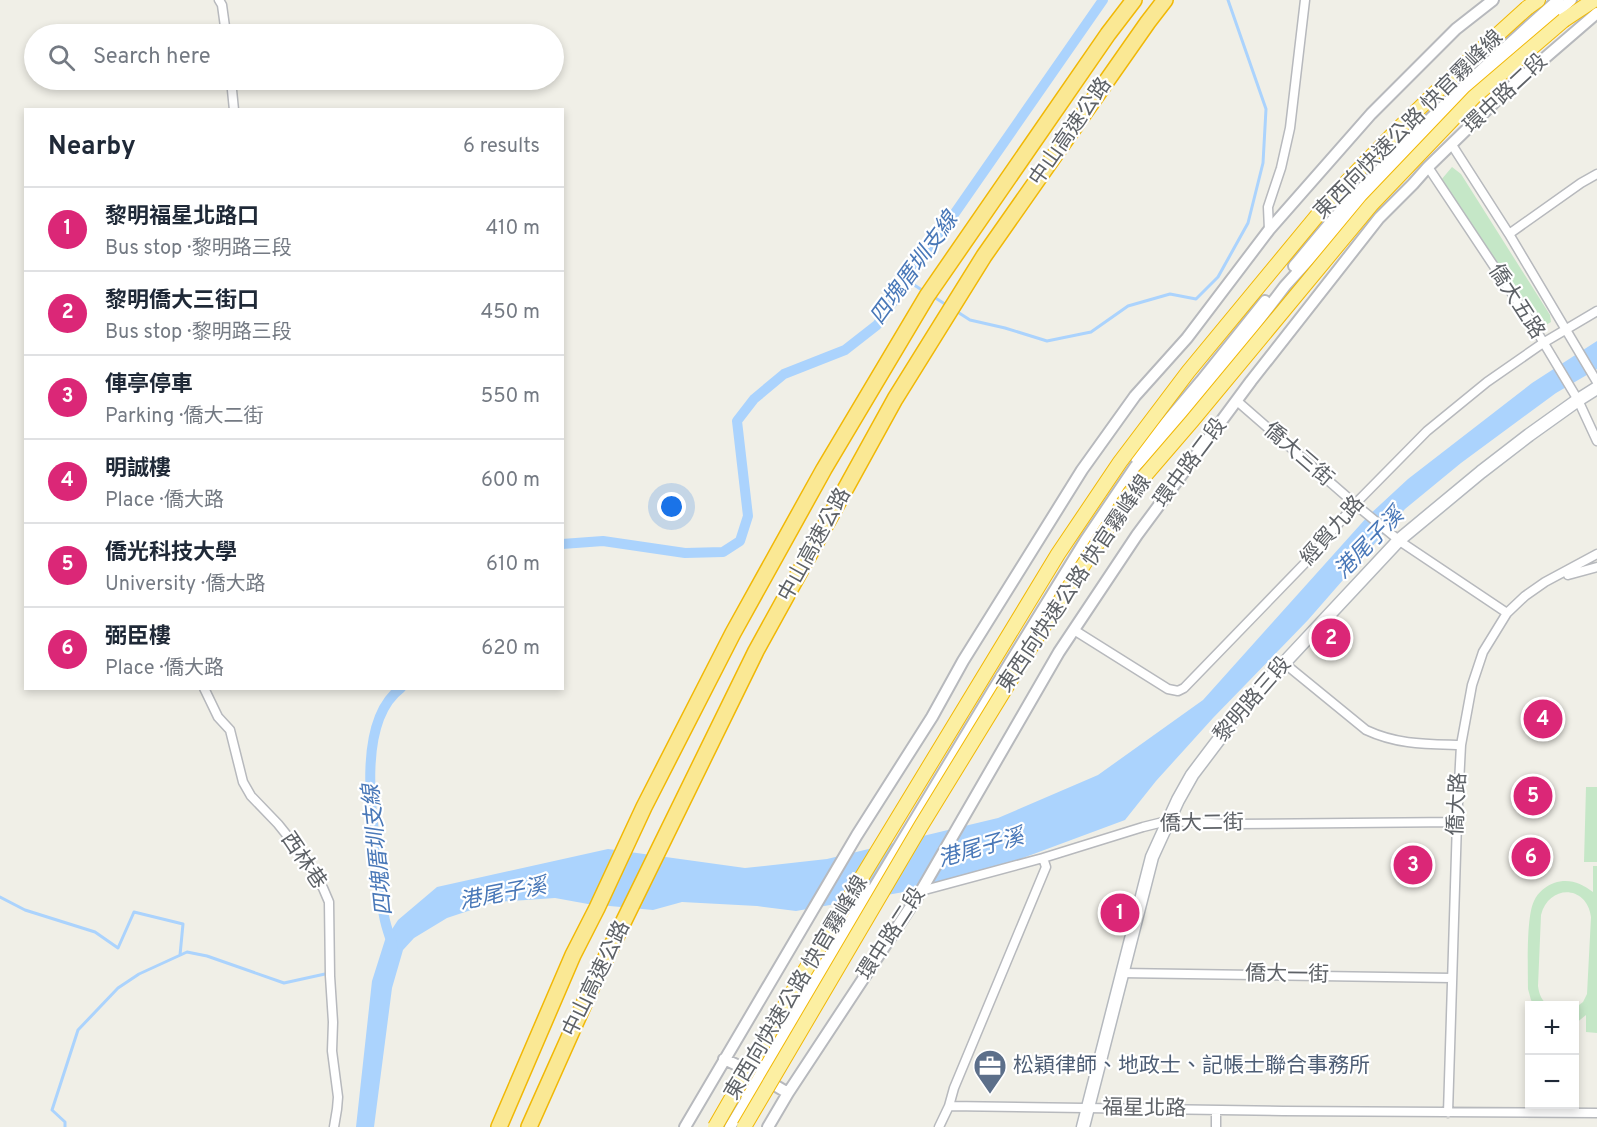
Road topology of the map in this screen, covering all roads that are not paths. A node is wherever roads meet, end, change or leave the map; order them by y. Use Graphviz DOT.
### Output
graph roads {
  1 [pos="219,0"];
  2 [pos="1134,0"];
  3 [pos="1166,0"];
  4 [pos="1305,0"];
  5 [pos="1492,0"];
  6 [pos="1558,0"];
  7 [pos="1571,0"];
  8 [pos="1588,0"];
  9 [pos="1594,0"];
  10 [pos="1533,3"];
  11 [pos="1597,13"];
  12 [pos="1564,20"];
  13 [pos="225,24"];
  14 [pos="232,90"];
  15 [pos="234,108"];
  16 [pos="1452,145"];
  17 [pos="1428,167"];
  18 [pos="1597,174"];
  19 [pos="1269,230"];
  20 [pos="1509,234"];
  21 [pos="1597,311"];
  22 [pos="1567,330"];
  23 [pos="1544,343"];
  24 [pos="1597,382"];
  25 [pos="1597,388"];
  26 [pos="1578,400"];
  27 [pos="1237,401"];
  28 [pos="1597,441"];
  29 [pos="1358,507"];
  30 [pos="1399,540"];
  31 [pos="1597,554"];
  32 [pos="1597,567"];
  33 [pos="1545,582"];
  34 [pos="1507,614"];
  35 [pos="1074,630"];
  36 [pos="1284,663"];
  37 [pos="205,690"];
  38 [pos="1461,746"];
  39 [pos="1167,821"];
  40 [pos="1457,822"];
  41 [pos="1043,858"];
  42 [pos="921,891"];
  43 [pos="1121,973"];
  44 [pos="1452,978"];
  45 [pos="724,1059"];
  46 [pos="757,1076"];
  47 [pos="788,1093"];
  48 [pos="949,1106"];
  49 [pos="1088,1109"];
  50 [pos="1216,1110"];
  51 [pos="1448,1113"];
  52 [pos="1597,1113"];
  53 [pos="334,1127"];
  54 [pos="499,1127"];
  55 [pos="529,1127"];
  56 [pos="685,1127"];
  57 [pos="715,1127"];
  58 [pos="723,1127"];
  59 [pos="730,1127"];
  60 [pos="744,1127"];
  61 [pos="768,1127"];
  62 [pos="939,1127"];
  63 [pos="1083,1127"];
  64 [pos="1216,1127"];
  1 -- 13 [label="street"];
  2 -- 54 [label="highway, 中山高速公路"];
  3 -- 55 [label="highway, 中山高速公路"];
  4 -- 19 [label="street"];
  5 -- 19 [label="street"];
  6 -- 46 [label="street, 環中路二段"];
  7 -- 46 [label="street, 環中路二段"];
  8 -- 12 [label="highway, 東西向快速公路 快官霧峰線"];
  9 -- 12 [label="highway"];
  10 -- 57 [label="highway, 東西向快速公路 快官霧峰線, bridge"];
  11 -- 16 [label="street, 環中路二段"];
  12 -- 60 [label="highway, 東西向快速公路 快官霧峰線, bridge"];
  14 -- 15 [label="street"];
  16 -- 17 [label="street, 環中路二段"];
  16 -- 20 [label="street, 僑大五路"];
  17 -- 23 [label="street, 僑大五路"];
  17 -- 27 [label="street, 環中路二段"];
  18 -- 20 [label="street"];
  19 -- 45 [label="street"];
  20 -- 22 [label="street, 僑大五路"];
  21 -- 22 [label="street, 經貿九路"];
  22 -- 23 [label="street, 經貿九路"];
  22 -- 24 [label="street, 僑大五路"];
  23 -- 26 [label="street, 僑大五路"];
  23 -- 29 [label="street, 經貿九路"];
  25 -- 26 [label="main road, 黎明路三段"];
  26 -- 28 [label="street, 僑大五路"];
  26 -- 30 [label="main road, 黎明路三段"];
  27 -- 29 [label="street, 僑大三街"];
  27 -- 35 [label="street, 環中路二段"];
  29 -- 30 [label="street, 僑大三街"];
  29 -- 35 [label="street, 經貿九路"];
  30 -- 34 [label="street, 僑大三街"];
  30 -- 36 [label="main road, 黎明路三段"];
  31 -- 33 [label="street, 僑大路"];
  32 -- 33 [label="street"];
  33 -- 34 [label="street, 僑大路"];
  34 -- 38 [label="street, 僑大路"];
  35 -- 42 [label="street, 環中路二段"];
  36 -- 38 [label="street"];
  36 -- 39 [label="main road, 黎明路三段"];
  37 -- 53 [label="street, 西林巷"];
  38 -- 40 [label="street, 僑大路"];
  39 -- 40 [label="street, 僑大二街"];
  39 -- 41 [label="street, 僑大二街"];
  39 -- 43 [label="main road, 黎明路三段"];
  40 -- 44 [label="street, 僑大路"];
  41 -- 42 [label="street, 僑大二街"];
  41 -- 48 [label="street"];
  42 -- 47 [label="street, 環中路二段"];
  43 -- 44 [label="street, 僑大一街"];
  43 -- 49 [label="main road, 黎明路三段"];
  44 -- 51 [label="street, 僑大路"];
  45 -- 46 [label="street"];
  45 -- 56 [label="street"];
  46 -- 47 [label="street"];
  46 -- 58 [label="street, 環中路二段"];
  46 -- 59 [label="street, 環中路二段"];
  47 -- 61 [label="street, 環中路二段"];
  48 -- 49 [label="street, 福星北路"];
  48 -- 62 [label="street"];
  49 -- 50 [label="street, 福星北路"];
  49 -- 63 [label="main road, 黎明路三段"];
  50 -- 51 [label="street, 福星北路"];
  50 -- 64 [label="street"];
  51 -- 52 [label="street, 福星北路"];
}
